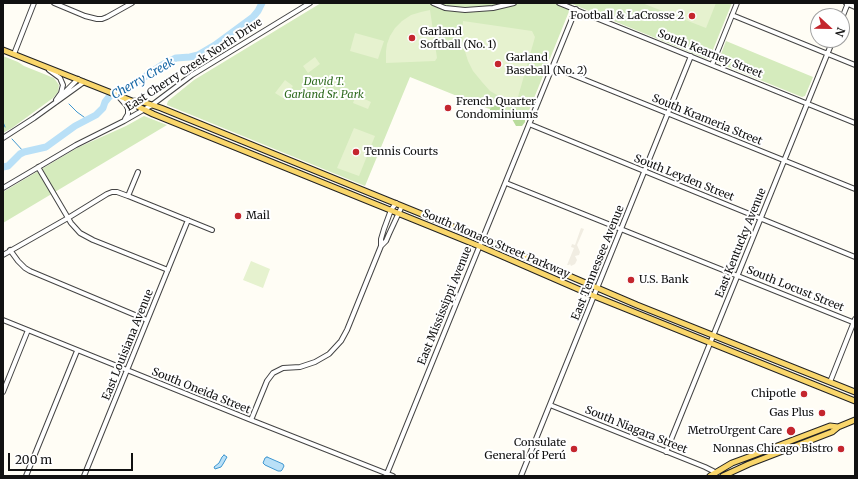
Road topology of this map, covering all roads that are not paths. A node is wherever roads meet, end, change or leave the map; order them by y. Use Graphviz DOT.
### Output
graph roads {
  1 [pos="34,3"];
  2 [pos="54,3"];
  3 [pos="132,3"];
  4 [pos="310,3"];
  5 [pos="433,3"];
  6 [pos="514,3"];
  7 [pos="558,3"];
  8 [pos="737,3"];
  9 [pos="847,3"];
  10 [pos="855,7"];
  11 [pos="576,9"];
  12 [pos="732,15"];
  13 [pos="830,48"];
  14 [pos="3,50"];
  15 [pos="14,54"];
  16 [pos="827,54"];
  17 [pos="691,56"];
  18 [pos="42,65"];
  19 [pos="712,65"];
  20 [pos="855,65"];
  21 [pos="553,67"];
  22 [pos="81,80"];
  23 [pos="117,95"];
  24 [pos="132,101"];
  25 [pos="807,103"];
  26 [pos="51,105"];
  27 [pos="152,105"];
  28 [pos="144,110"];
  29 [pos="668,114"];
  30 [pos="124,121"];
  31 [pos="855,123"];
  32 [pos="529,124"];
  33 [pos="3,138"];
  34 [pos="784,161"];
  35 [pos="38,167"];
  36 [pos="138,172"];
  37 [pos="645,172"];
  38 [pos="506,182"];
  39 [pos="3,188"];
  40 [pos="855,189"];
  41 [pos="128,196"];
  42 [pos="396,204"];
  43 [pos="402,206"];
  44 [pos="391,210"];
  45 [pos="398,213"];
  46 [pos="68,218"];
  47 [pos="761,218"];
  48 [pos="188,220"];
  49 [pos="622,229"];
  50 [pos="212,230"];
  51 [pos="482,239"];
  52 [pos="381,246"];
  53 [pos="479,246"];
  54 [pos="10,250"];
  55 [pos="3,255"];
  56 [pos="855,256"];
  57 [pos="168,270"];
  58 [pos="738,276"];
  59 [pos="597,288"];
  60 [pos="594,296"];
  61 [pos="3,320"];
  62 [pos="147,320"];
  63 [pos="855,322"];
  64 [pos="28,330"];
  65 [pos="714,336"];
  66 [pos="711,343"];
  67 [pos="77,351"];
  68 [pos="127,370"];
  69 [pos="830,382"];
  70 [pos="3,392"];
  71 [pos="855,392"];
  72 [pos="848,398"];
  73 [pos="855,401"];
  74 [pos="550,405"];
  75 [pos="855,406"];
  76 [pos="854,419"];
  77 [pos="251,420"];
  78 [pos="838,427"];
  79 [pos="666,452"];
  80 [pos="712,474"];
  81 [pos="387,475"];
  82 [pos="26,476"];
  83 [pos="84,476"];
  84 [pos="393,476"];
  85 [pos="521,476"];
  86 [pos="723,476"];
  1 -- 15 [label="street"];
  2 -- 3 [label="street"];
  4 -- 27 [label="street, East Cherry Creek North Drive"];
  5 -- 6 [label="street"];
  7 -- 11 [label="street, South Kearney Street"];
  8 -- 12 [label="street"];
  9 -- 10 [label="street"];
  11 -- 17 [label="street, South Kearney Street"];
  11 -- 21 [label="street, East Mississippi Avenue"];
  12 -- 16 [label="street"];
  12 -- 19 [label="street"];
  13 -- 16 [label="street, East Kentucky Avenue"];
  14 -- 15 [label="main road, South Monaco Street Parkway"];
  15 -- 18 [label="main road, South Monaco Street Parkway"];
  16 -- 20 [label="street"];
  16 -- 25 [label="street, East Kentucky Avenue"];
  17 -- 19 [label="street, South Kearney Street"];
  17 -- 29 [label="street, East Tennessee Avenue"];
  18 -- 22 [label="main road, South Monaco Street Parkway"];
  18 -- 26 [label="street"];
  19 -- 25 [label="street, South Kearney Street"];
  21 -- 29 [label="street, South Krameria Street"];
  21 -- 32 [label="street, East Mississippi Avenue"];
  22 -- 23 [label="main road, South Monaco Street Parkway"];
  22 -- 26 [label="street"];
  23 -- 24 [label="main road, South Monaco Street Parkway"];
  23 -- 30 [label="street"];
  24 -- 27 [label="main road, South Monaco Street Parkway"];
  24 -- 28 [label="main road, South Monaco Street Parkway"];
  25 -- 31 [label="street, South Kearney Street"];
  25 -- 34 [label="street, East Kentucky Avenue"];
  26 -- 33 [label="street"];
  27 -- 28 [label="street, East Cherry Creek North Drive"];
  27 -- 42 [label="main road, South Monaco Street Parkway"];
  28 -- 30 [label="street, East Cherry Creek North Drive"];
  28 -- 44 [label="main road, South Monaco Street Parkway"];
  29 -- 34 [label="street, South Krameria Street"];
  29 -- 37 [label="street, East Tennessee Avenue"];
  30 -- 35 [label="street, East Cherry Creek North Drive"];
  32 -- 37 [label="street, South Leyden Street"];
  32 -- 38 [label="street, East Mississippi Avenue"];
  34 -- 40 [label="street, South Krameria Street"];
  34 -- 47 [label="street, East Kentucky Avenue"];
  35 -- 39 [label="street, East Cherry Creek North Drive"];
  35 -- 46 [label="street"];
  36 -- 41 [label="street"];
  37 -- 47 [label="street, South Leyden Street"];
  37 -- 49 [label="street, East Tennessee Avenue"];
  38 -- 49 [label="street, South Locust Street"];
  38 -- 51 [label="street, East Mississippi Avenue"];
  41 -- 46 [label="street"];
  41 -- 48 [label="street"];
  42 -- 43 [label="main road, South Monaco Street Parkway"];
  42 -- 44 [label="street"];
  43 -- 45 [label="street"];
  43 -- 51 [label="main road, South Monaco Street Parkway"];
  44 -- 45 [label="main road, South Monaco Street Parkway"];
  44 -- 52 [label="street"];
  45 -- 52 [label="street"];
  45 -- 53 [label="main road, South Monaco Street Parkway"];
  46 -- 54 [label="street"];
  46 -- 57 [label="street"];
  47 -- 56 [label="street, South Leyden Street"];
  47 -- 58 [label="street, East Kentucky Avenue"];
  48 -- 50 [label="street"];
  48 -- 57 [label="street, East Louisiana Avenue"];
  49 -- 58 [label="street, South Locust Street"];
  49 -- 59 [label="street, East Tennessee Avenue"];
  51 -- 53 [label="street, East Mississippi Avenue"];
  51 -- 59 [label="main road, South Monaco Street Parkway"];
  52 -- 77 [label="street"];
  53 -- 60 [label="main road, South Monaco Street Parkway"];
  53 -- 81 [label="street, East Mississippi Avenue"];
  54 -- 55 [label="street"];
  54 -- 62 [label="street"];
  57 -- 62 [label="street, East Louisiana Avenue"];
  58 -- 63 [label="street, South Locust Street"];
  58 -- 65 [label="street, East Kentucky Avenue"];
  59 -- 60 [label="street, East Tennessee Avenue"];
  59 -- 65 [label="main road, South Monaco Street Parkway"];
  60 -- 66 [label="main road, South Monaco Street Parkway"];
  60 -- 74 [label="street, East Tennessee Avenue"];
  61 -- 64 [label="street, South Oneida Street"];
  62 -- 68 [label="street, East Louisiana Avenue"];
  63 -- 69 [label="street"];
  64 -- 67 [label="street, South Oneida Street"];
  64 -- 70 [label="street"];
  65 -- 66 [label="street, East Kentucky Avenue"];
  65 -- 69 [label="main road, South Monaco Street Parkway"];
  66 -- 72 [label="main road, South Monaco Street Parkway"];
  66 -- 79 [label="street, East Kentucky Avenue"];
  67 -- 68 [label="street, South Oneida Street"];
  67 -- 82 [label="street"];
  68 -- 77 [label="street, South Oneida Street"];
  68 -- 83 [label="street, East Louisiana Avenue"];
  69 -- 71 [label="main road, South Monaco Street Parkway"];
  72 -- 73 [label="main road, South Monaco Street Parkway"];
  72 -- 75 [label="main road"];
  74 -- 79 [label="street, South Niagara Street"];
  74 -- 85 [label="street, East Tennessee Avenue"];
  76 -- 78 [label="main road"];
  77 -- 81 [label="street, South Oneida Street"];
  78 -- 80 [label="main road"];
  78 -- 86 [label="main road"];
  79 -- 80 [label="street, South Niagara Street"];
  81 -- 84 [label="street, South Oneida Street"];
}
